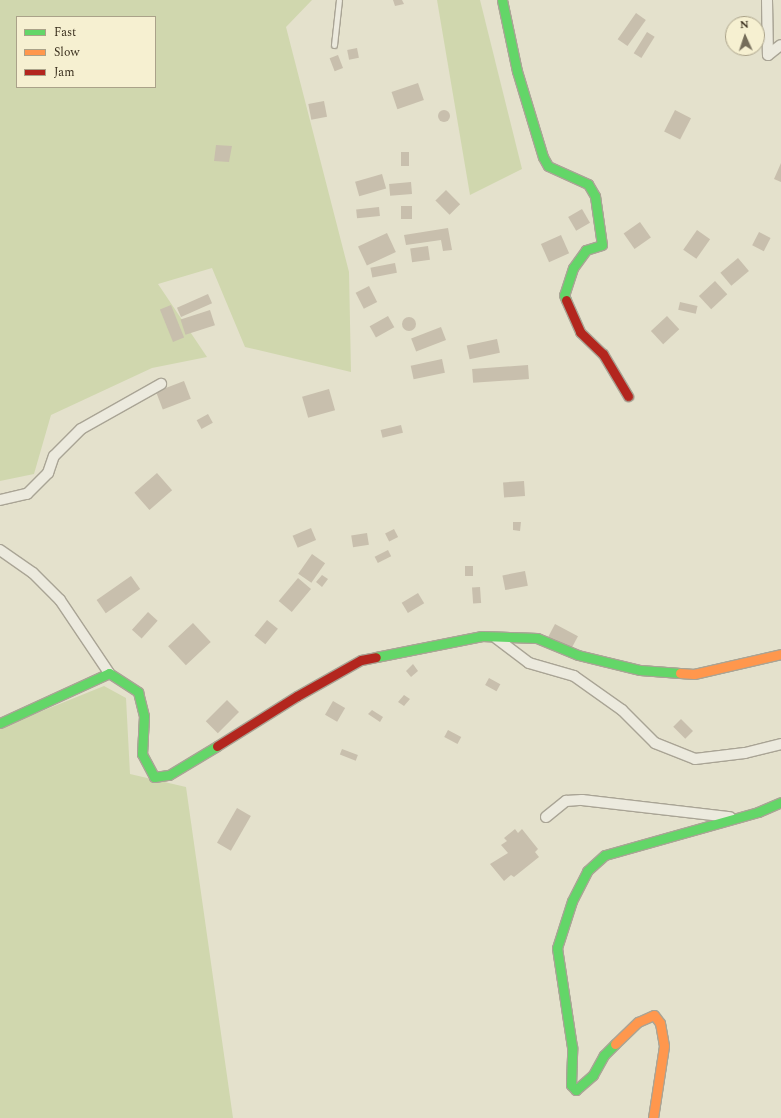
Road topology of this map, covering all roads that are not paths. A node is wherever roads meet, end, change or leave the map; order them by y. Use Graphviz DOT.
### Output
graph roads {
  1 [pos="339,0"];
  2 [pos="502,0"];
  3 [pos="767,0"];
  4 [pos="781,45"];
  5 [pos="334,46"];
  6 [pos="161,384"];
  7 [pos="628,396"];
  8 [pos="0,500"];
  9 [pos="0,550"];
  10 [pos="496,638"];
  11 [pos="781,654"];
  12 [pos="109,673"];
  13 [pos="0,723"];
  14 [pos="781,744"];
  15 [pos="781,802"];
  16 [pos="546,816"];
  17 [pos="737,818"];
  18 [pos="653,1118"];
  1 -- 5 [label="lane"];
  2 -- 7 [label="street"];
  3 -- 4 [label="street"];
  6 -- 8 [label="street"];
  9 -- 12 [label="street"];
  10 -- 11 [label="street"];
  10 -- 12 [label="street"];
  10 -- 14 [label="street"];
  12 -- 13 [label="street"];
  15 -- 17 [label="street"];
  16 -- 17 [label="street"];
  17 -- 18 [label="street"];
}
